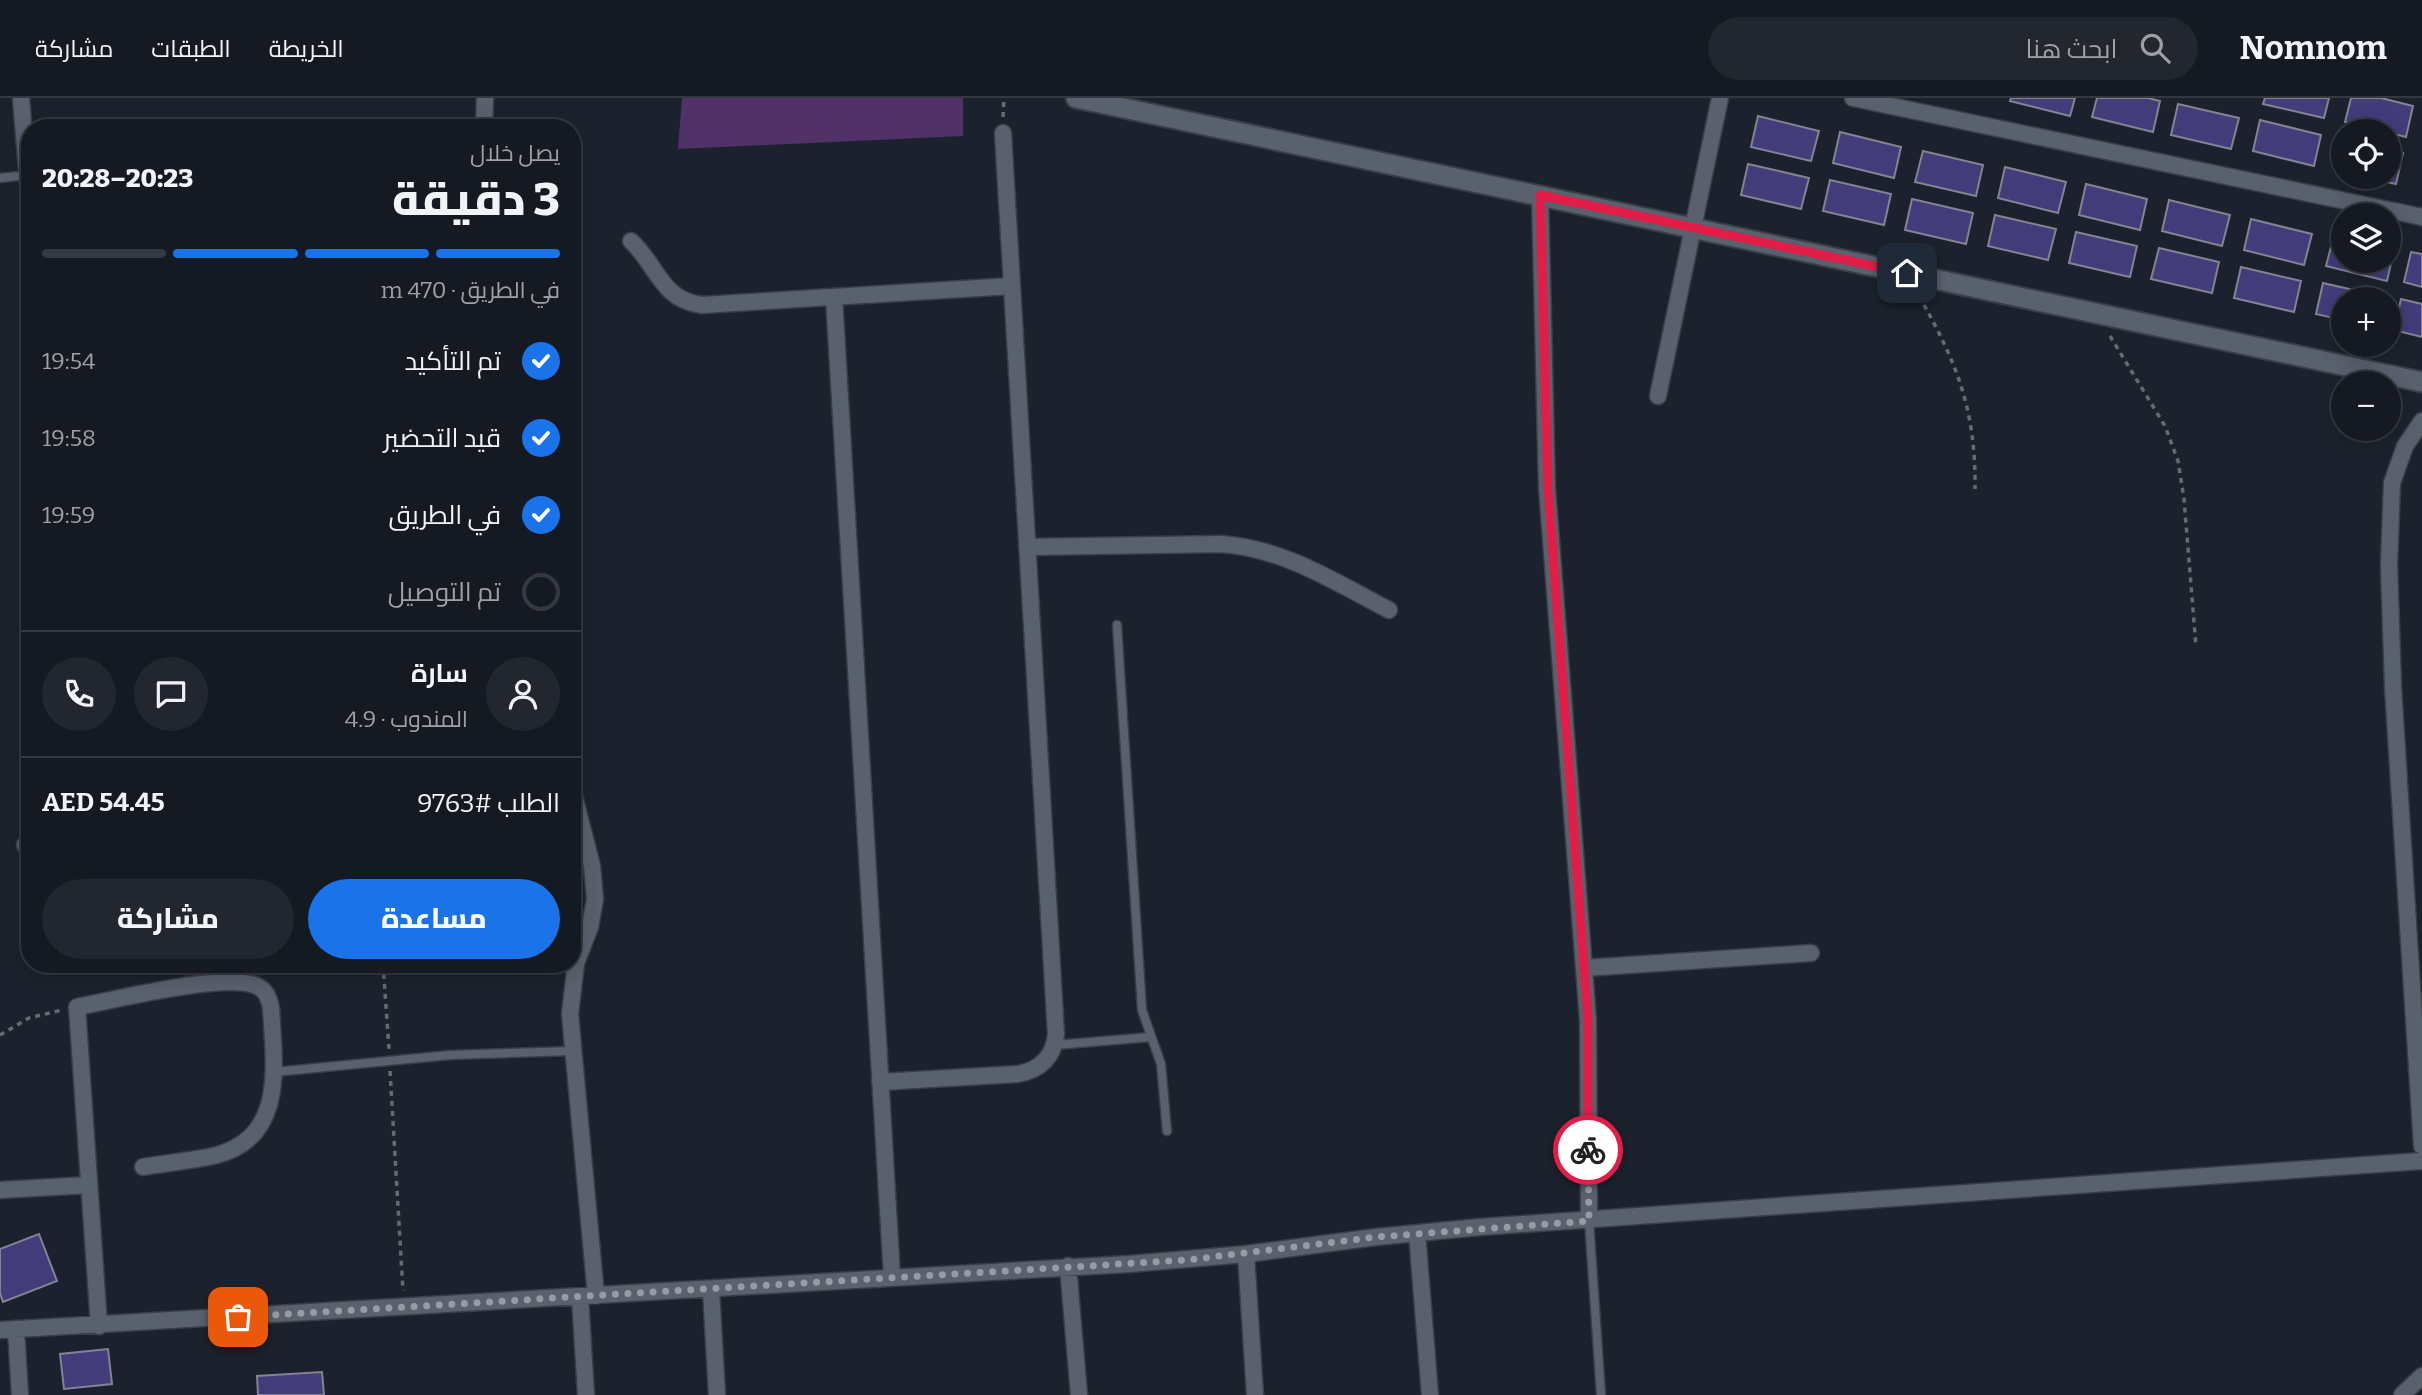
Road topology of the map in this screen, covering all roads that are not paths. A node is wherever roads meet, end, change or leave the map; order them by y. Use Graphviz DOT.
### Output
graph roads {
  1 [pos="21,98"];
  2 [pos="485,98"];
  3 [pos="1076,98"];
  4 [pos="1720,98"];
  5 [pos="1853,98"];
  6 [pos="23,119"];
  7 [pos="484,119"];
  8 [pos="1003,134"];
  9 [pos="21,176"];
  10 [pos="0,178"];
  11 [pos="1540,195"];
  12 [pos="2422,217"];
  13 [pos="1692,228"];
  14 [pos="631,241"];
  15 [pos="1012,285"];
  16 [pos="834,296"];
  17 [pos="2422,382"];
  18 [pos="1658,396"];
  19 [pos="2422,421"];
  20 [pos="1027,547"];
  21 [pos="1389,611"];
  22 [pos="1116,625"];
  23 [pos="581,823"];
  24 [pos="581,949"];
  25 [pos="1811,953"];
  26 [pos="1584,968"];
  27 [pos="574,973"];
  28 [pos="1152,1037"];
  29 [pos="1055,1045"];
  30 [pos="573,1051"];
  31 [pos="274,1072"];
  32 [pos="880,1082"];
  33 [pos="1167,1131"];
  34 [pos="2422,1146"];
  35 [pos="2422,1161"];
  36 [pos="143,1167"];
  37 [pos="89,1185"];
  38 [pos="0,1190"];
  39 [pos="1589,1221"];
  40 [pos="1417,1233"];
  41 [pos="1246,1254"];
  42 [pos="1068,1266"];
  43 [pos="892,1277"];
  44 [pos="711,1289"];
  45 [pos="588,1296"];
  46 [pos="99,1326"];
  47 [pos="8,1330"];
  48 [pos="2422,1376"];
  49 [pos="20,1395"];
  50 [pos="586,1395"];
  51 [pos="717,1395"];
  52 [pos="1079,1395"];
  53 [pos="1255,1395"];
  54 [pos="1430,1395"];
  55 [pos="1601,1395"];
  56 [pos="2402,1395"];
  1 -- 6 [label="street"];
  2 -- 7 [label="street"];
  3 -- 11 [label="street"];
  4 -- 13 [label="street"];
  5 -- 12 [label="street"];
  8 -- 15 [label="street"];
  9 -- 10 [label="lane"];
  11 -- 13 [label="street"];
  11 -- 26 [label="street"];
  13 -- 17 [label="street"];
  13 -- 18 [label="street"];
  14 -- 16 [label="street"];
  15 -- 16 [label="street"];
  15 -- 20 [label="street"];
  16 -- 32 [label="street"];
  19 -- 34 [label="street"];
  20 -- 21 [label="street"];
  20 -- 29 [label="street"];
  22 -- 28 [label="lane"];
  23 -- 24 [label="street"];
  25 -- 26 [label="street"];
  26 -- 39 [label="street"];
  27 -- 30 [label="street"];
  28 -- 29 [label="lane"];
  28 -- 33 [label="lane"];
  29 -- 32 [label="street"];
  30 -- 31 [label="lane"];
  30 -- 45 [label="street"];
  31 -- 36 [label="street"];
  31 -- 37 [label="street"];
  32 -- 43 [label="street"];
  35 -- 39 [label="street"];
  37 -- 38 [label="street"];
  37 -- 46 [label="street"];
  39 -- 40 [label="street"];
  39 -- 55 [label="lane"];
  40 -- 41 [label="street"];
  40 -- 54 [label="street"];
  41 -- 42 [label="street"];
  41 -- 53 [label="street"];
  42 -- 43 [label="street"];
  42 -- 52 [label="street"];
  43 -- 44 [label="street"];
  44 -- 45 [label="street"];
  44 -- 51 [label="street"];
  45 -- 46 [label="street"];
  45 -- 50 [label="street"];
  46 -- 47 [label="street"];
  47 -- 49 [label="street"];
  48 -- 56 [label="street"];
}
